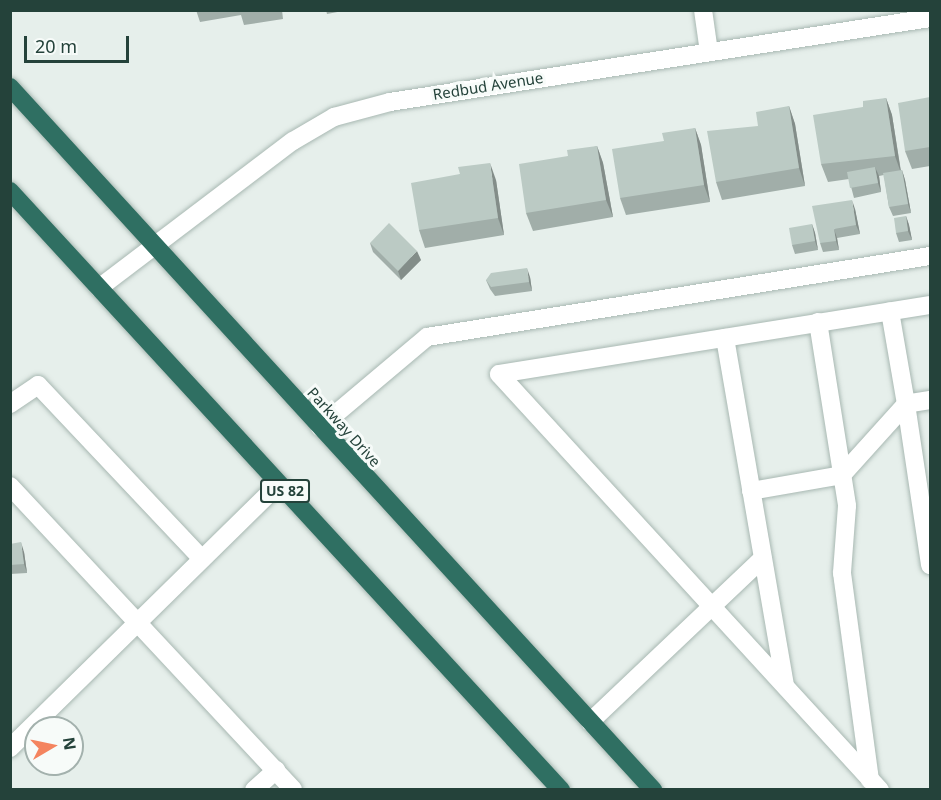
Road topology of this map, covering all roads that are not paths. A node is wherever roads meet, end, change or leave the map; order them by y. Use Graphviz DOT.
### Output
graph roads {
  1 [pos="703,10"];
  2 [pos="930,18"];
  3 [pos="709,52"];
  4 [pos="10,87"];
  5 [pos="10,190"];
  6 [pos="156,244"];
  7 [pos="930,256"];
  8 [pos="99,288"];
  9 [pos="930,305"];
  10 [pos="890,311"];
  11 [pos="818,322"];
  12 [pos="725,338"];
  13 [pos="930,400"];
  14 [pos="10,404"];
  15 [pos="906,404"];
  16 [pos="320,427"];
  17 [pos="842,475"];
  18 [pos="279,484"];
  19 [pos="10,486"];
  20 [pos="752,491"];
  21 [pos="763,558"];
  22 [pos="202,559"];
  23 [pos="930,565"];
  24 [pos="714,608"];
  25 [pos="140,621"];
  26 [pos="785,685"];
  27 [pos="590,722"];
  28 [pos="10,748"];
  29 [pos="276,770"];
  30 [pos="875,785"];
  31 [pos="254,789"];
  32 [pos="293,789"];
  33 [pos="561,789"];
  34 [pos="652,789"];
  1 -- 3 [label="street"];
  2 -- 3 [label="street, Redbud Avenue"];
  3 -- 6 [label="street, Redbud Avenue"];
  4 -- 6 [label="highway, Parkway Drive"];
  5 -- 8 [label="highway, US 82"];
  6 -- 8 [label="street, Redbud Avenue"];
  6 -- 16 [label="highway, Parkway Drive"];
  7 -- 16 [label="street"];
  8 -- 18 [label="highway, US 82"];
  9 -- 10 [label="street"];
  10 -- 11 [label="street"];
  10 -- 15 [label="street"];
  11 -- 12 [label="street"];
  11 -- 17 [label="street"];
  12 -- 20 [label="street"];
  12 -- 24 [label="street"];
  13 -- 15 [label="street"];
  14 -- 22 [label="street"];
  15 -- 17 [label="street"];
  15 -- 23 [label="street"];
  16 -- 27 [label="highway, Parkway Drive"];
  17 -- 20 [label="street"];
  17 -- 30 [label="street"];
  18 -- 22 [label="street"];
  18 -- 33 [label="highway, US 82"];
  19 -- 25 [label="street"];
  20 -- 21 [label="street"];
  21 -- 24 [label="street"];
  21 -- 26 [label="street"];
  22 -- 25 [label="street"];
  24 -- 26 [label="street"];
  24 -- 27 [label="street"];
  25 -- 28 [label="street"];
  25 -- 29 [label="street"];
  26 -- 30 [label="street"];
  27 -- 34 [label="highway, Parkway Drive"];
  29 -- 31 [label="street"];
  29 -- 32 [label="street"];
}
